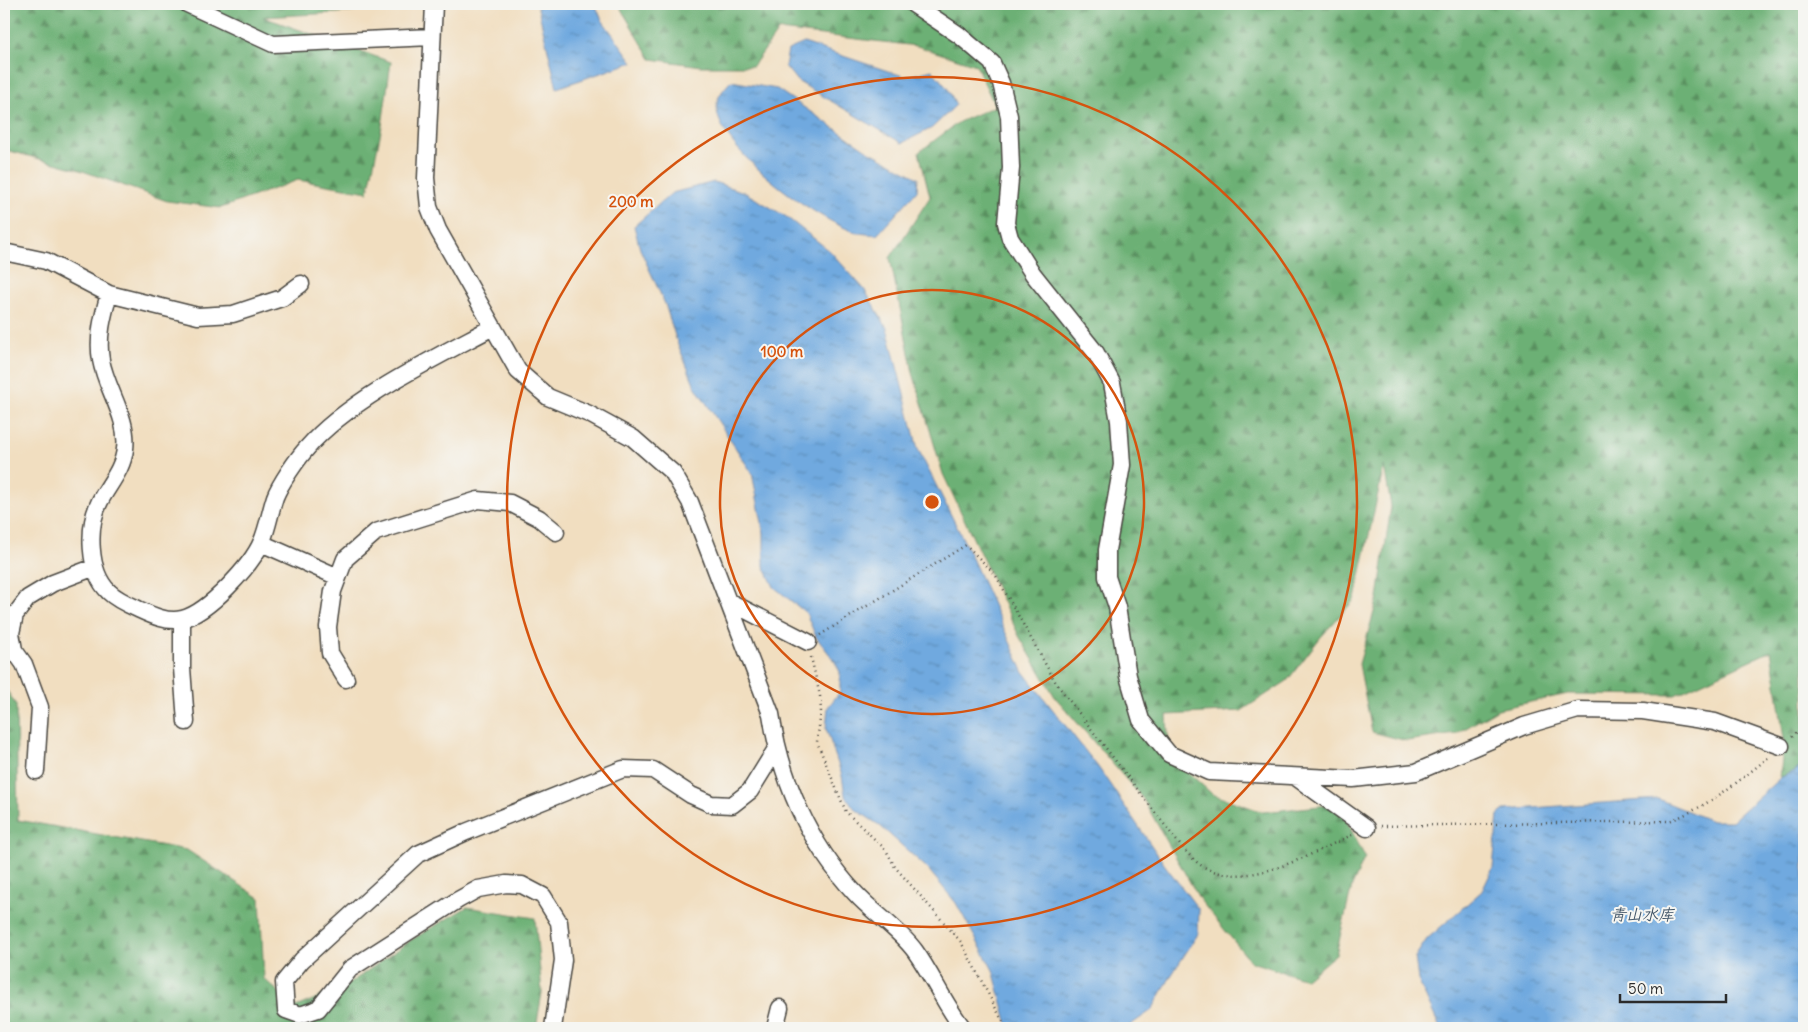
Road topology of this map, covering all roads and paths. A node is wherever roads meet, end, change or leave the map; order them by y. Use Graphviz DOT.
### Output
graph roads {
  1 [pos="188,4"];
  2 [pos="434,4"];
  3 [pos="913,4"];
  4 [pos="432,37"];
  5 [pos="4,252"];
  6 [pos="301,284"];
  7 [pos="109,294"];
  8 [pos="493,327"];
  9 [pos="556,532"];
  10 [pos="261,543"];
  11 [pos="966,545"];
  12 [pos="95,567"];
  13 [pos="338,577"];
  14 [pos="728,602"];
  15 [pos="182,619"];
  16 [pos="808,642"];
  17 [pos="346,679"];
  18 [pos="186,722"];
  19 [pos="1804,725"];
  20 [pos="1781,746"];
  21 [pos="776,749"];
  22 [pos="36,771"];
  23 [pos="1297,778"];
  24 [pos="1386,826"];
  25 [pos="1367,828"];
  26 [pos="780,1008"];
  27 [pos="553,1028"];
  28 [pos="775,1028"];
  29 [pos="963,1028"];
  30 [pos="1003,1028"];
  1 -- 4 [label="street"];
  2 -- 4 [label="street"];
  3 -- 23 [label="street"];
  4 -- 8 [label="street"];
  5 -- 7 [label="street"];
  6 -- 7 [label="street"];
  7 -- 12 [label="street"];
  8 -- 10 [label="street"];
  8 -- 14 [label="street"];
  9 -- 13 [label="street"];
  10 -- 13 [label="street"];
  10 -- 15 [label="street"];
  11 -- 16 [label="path"];
  12 -- 15 [label="street"];
  12 -- 22 [label="street"];
  13 -- 17 [label="street"];
  14 -- 16 [label="street"];
  14 -- 21 [label="street"];
  15 -- 18 [label="street"];
  16 -- 30 [label="path"];
  19 -- 20 [label="path"];
  20 -- 23 [label="street"];
  20 -- 24 [label="path"];
  21 -- 27 [label="street"];
  21 -- 29 [label="street"];
  23 -- 25 [label="street"];
  26 -- 28 [label="street"];
}
